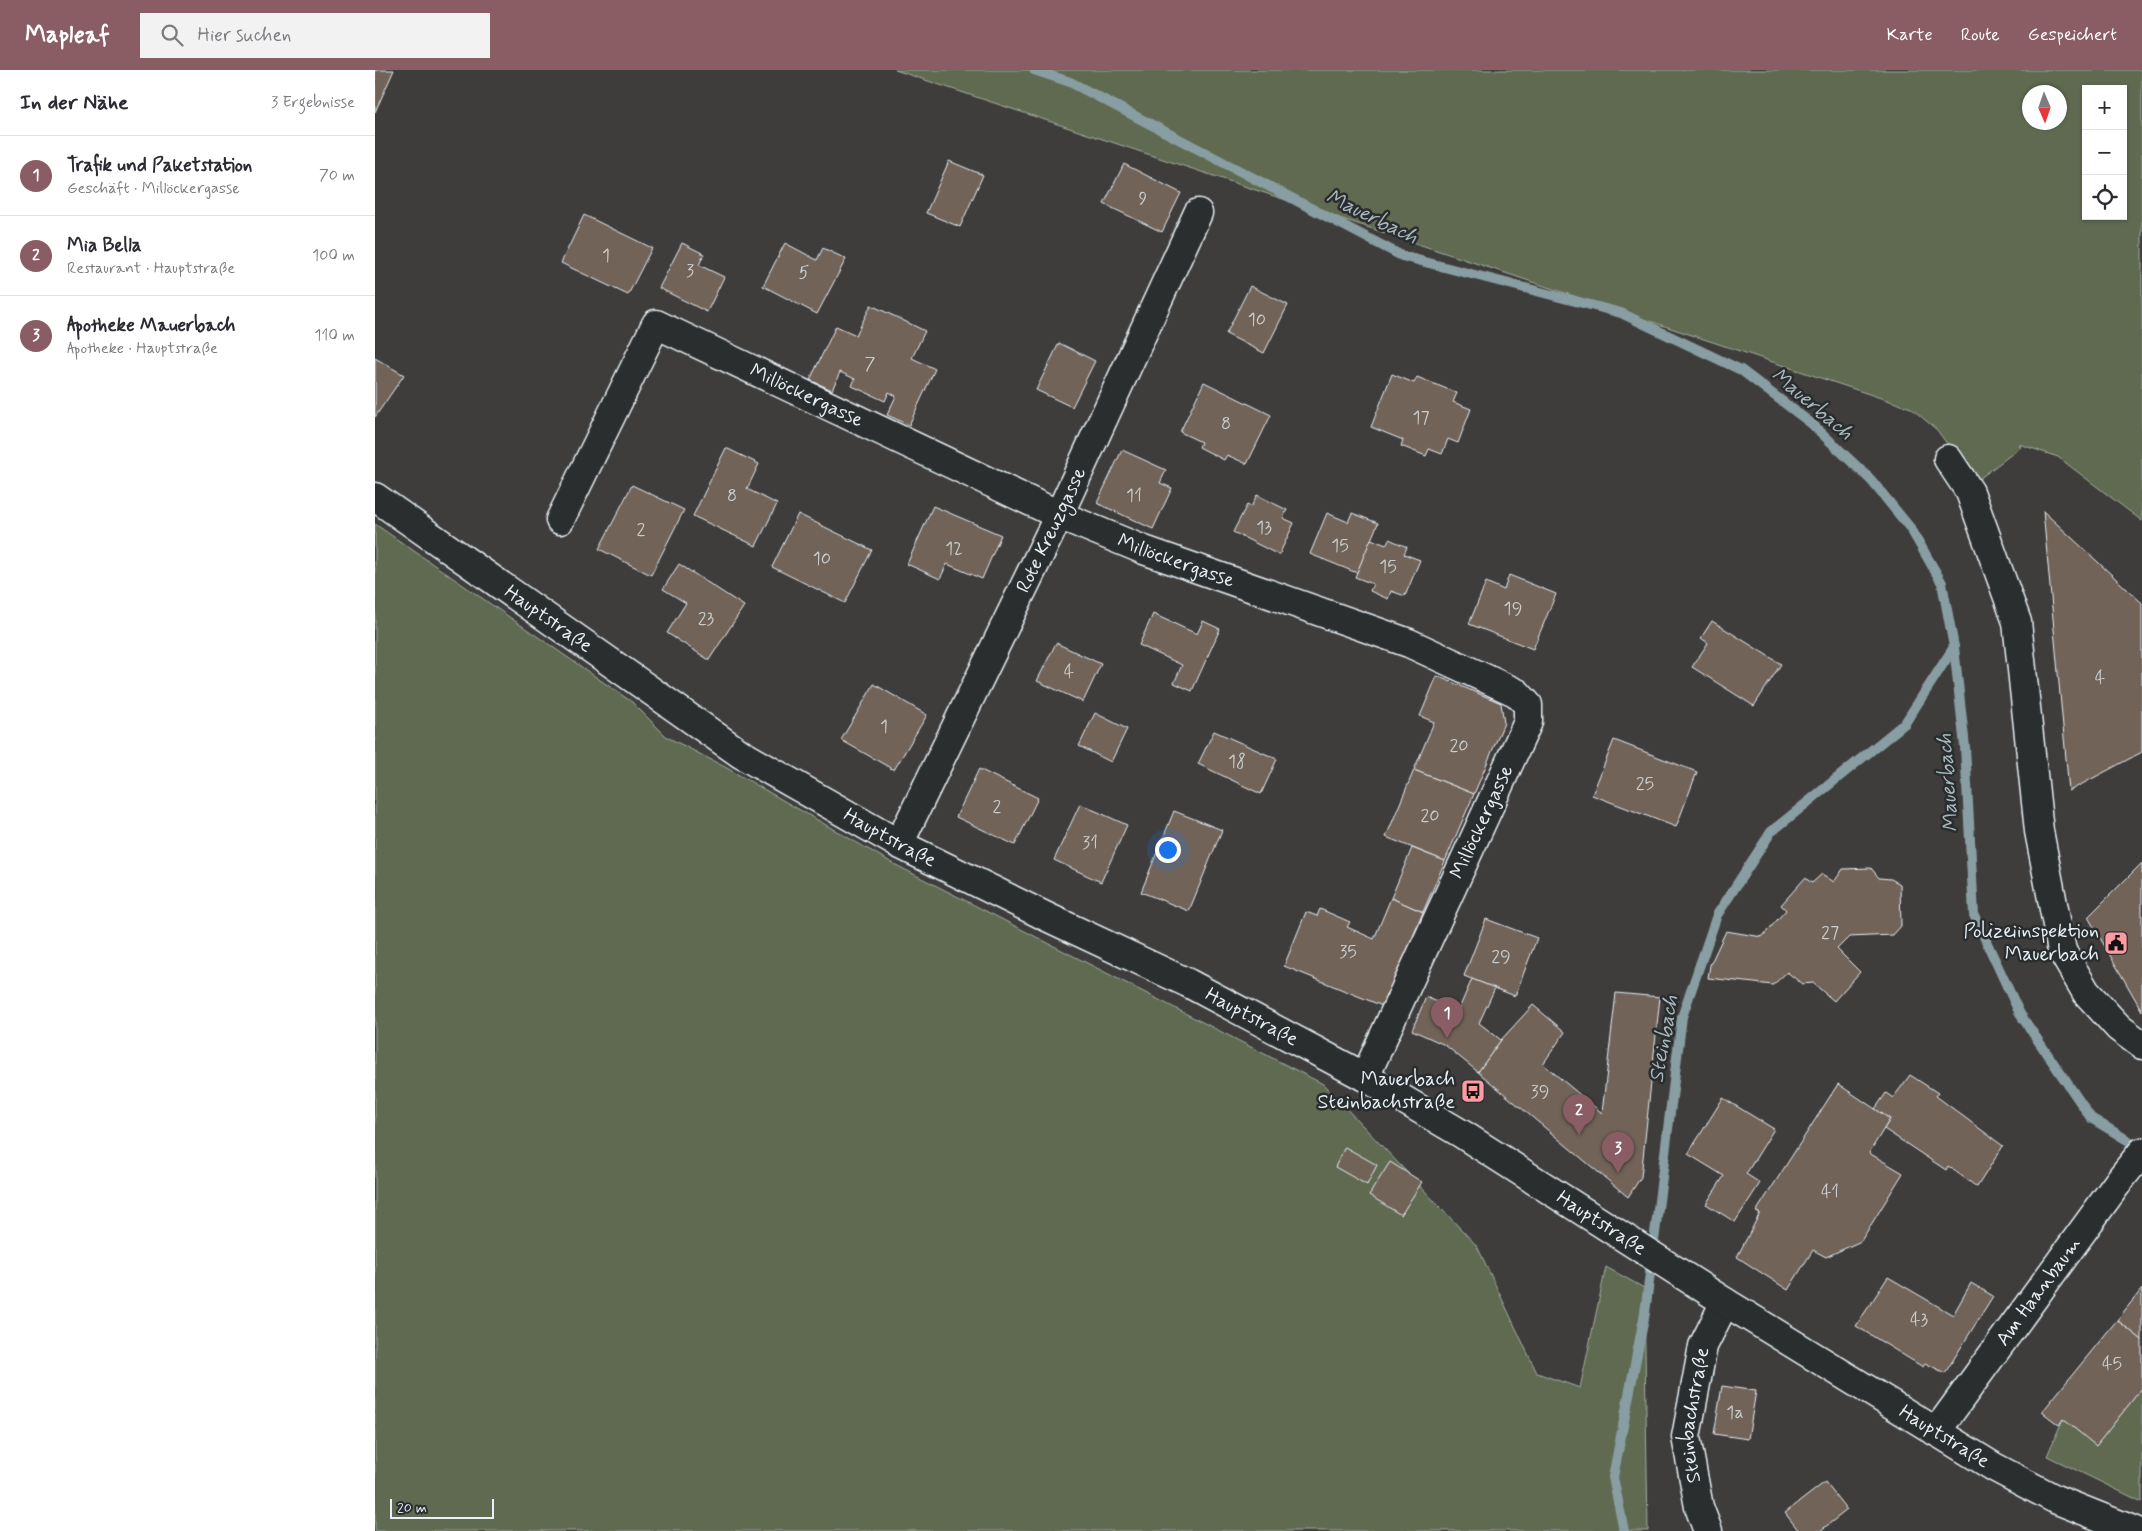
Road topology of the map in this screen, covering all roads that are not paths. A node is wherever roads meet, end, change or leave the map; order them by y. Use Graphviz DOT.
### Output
graph roads {
  1 [pos="1198,213"];
  2 [pos="1948,459"];
  3 [pos="375,497"];
  4 [pos="1059,515"];
  5 [pos="560,520"];
  6 [pos="899,844"];
  7 [pos="2142,1045"];
  8 [pos="1365,1077"];
  9 [pos="2142,1152"];
  10 [pos="1725,1302"];
  11 [pos="1936,1432"];
  12 [pos="1708,1531"];
  13 [pos="2135,1531"];
  1 -- 4 [label="street, Rote Kreuzgasse"];
  2 -- 7 [label="street"];
  3 -- 6 [label="street, Hauptstraße"];
  4 -- 5 [label="street, Millöckergasse"];
  4 -- 6 [label="street, Rote Kreuzgasse"];
  4 -- 8 [label="street, Millöckergasse"];
  6 -- 8 [label="street, Hauptstraße"];
  8 -- 10 [label="street, Hauptstraße"];
  9 -- 11 [label="street, Am Haanbaum"];
  10 -- 11 [label="street, Hauptstraße"];
  10 -- 12 [label="street, Steinbachstraße"];
  11 -- 13 [label="street, Hauptstraße"];
}
